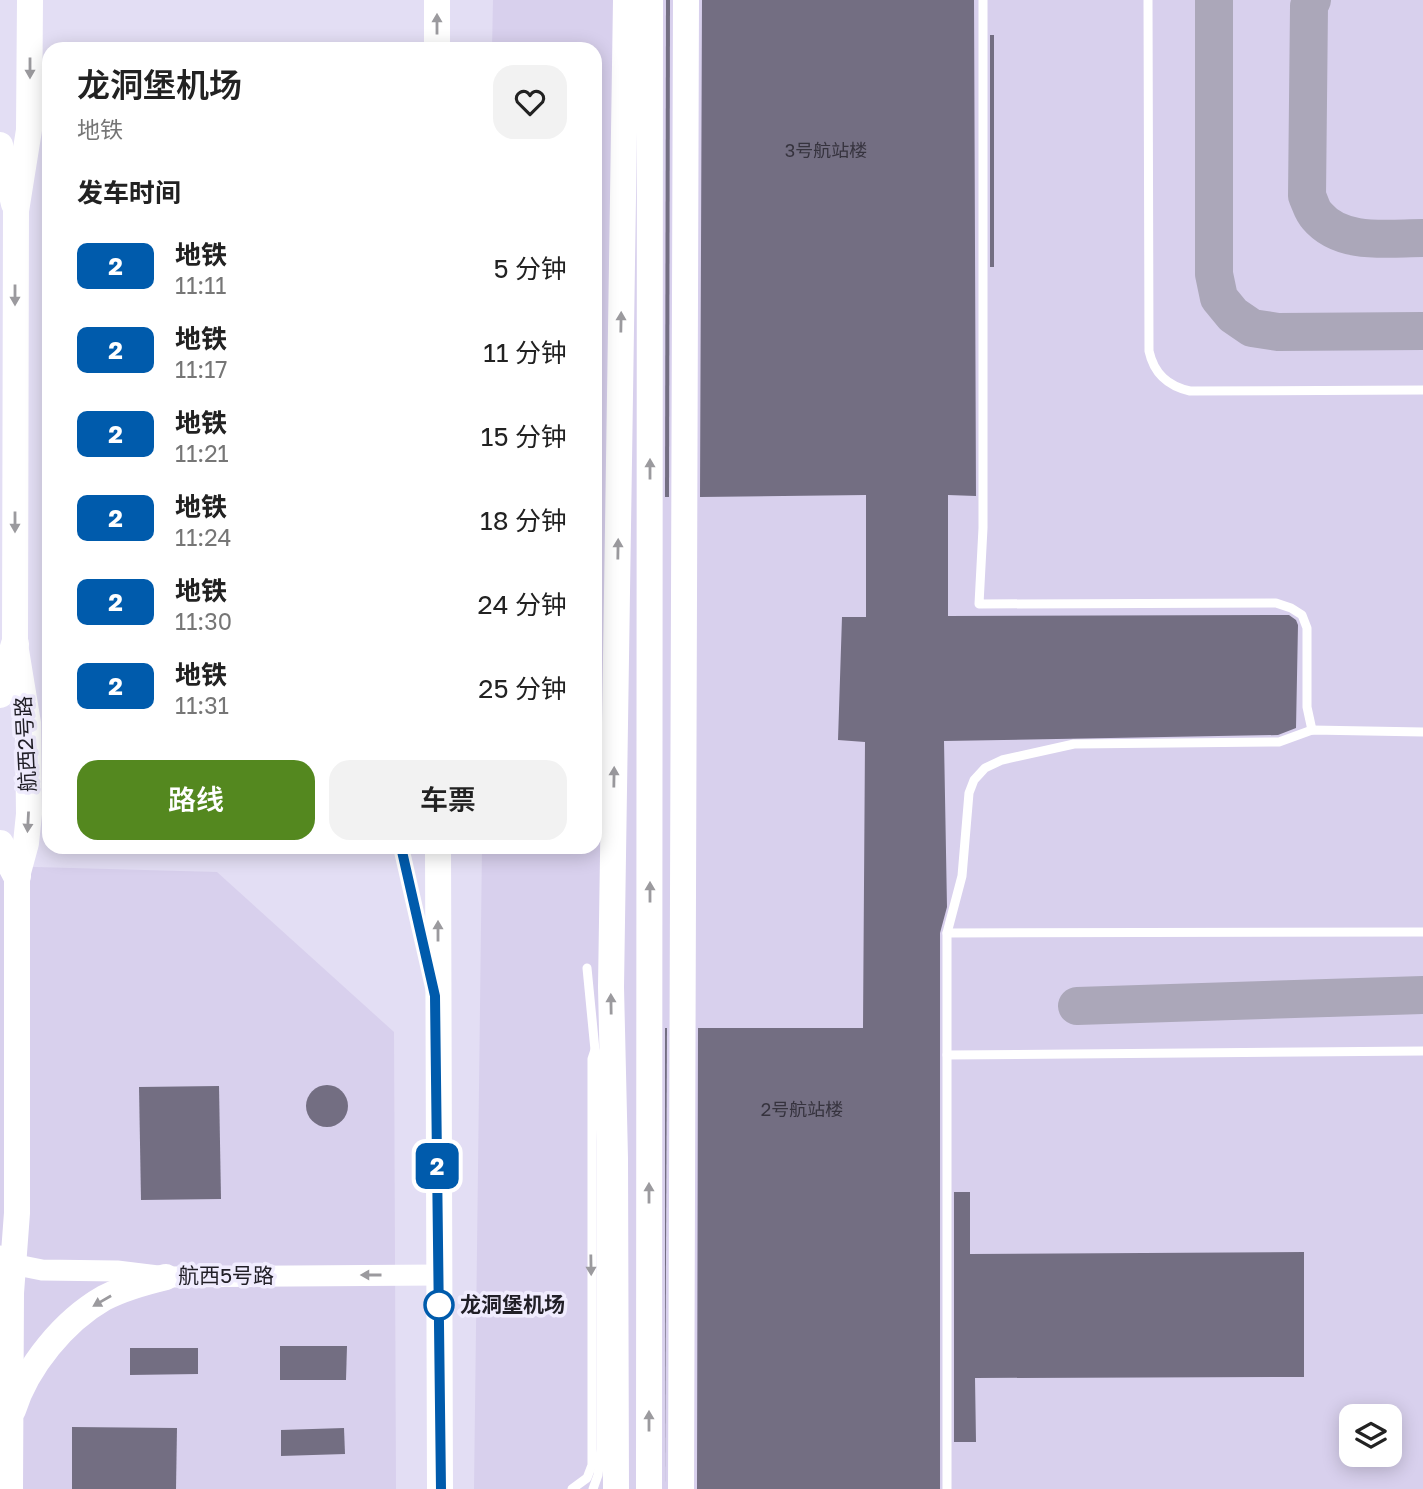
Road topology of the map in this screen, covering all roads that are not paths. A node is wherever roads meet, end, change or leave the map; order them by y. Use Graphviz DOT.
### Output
graph roads {
  1 [pos="30,0"];
  2 [pos="437,0"];
  3 [pos="626,0"];
  4 [pos="650,0"];
  5 [pos="687,0"];
  6 [pos="984,0"];
  7 [pos="1148,0"];
  8 [pos="437,42"];
  9 [pos="0,145"];
  10 [pos="16,211"];
  11 [pos="1423,390"];
  12 [pos="687,468"];
  13 [pos="650,568"];
  14 [pos="687,609"];
  15 [pos="15,644"];
  16 [pos="0,694"];
  17 [pos="650,700"];
  18 [pos="1312,730"];
  19 [pos="1423,732"];
  20 [pos="650,774"];
  21 [pos="0,844"];
  22 [pos="438,854"];
  23 [pos="17,877"];
  24 [pos="686,914"];
  25 [pos="649,924"];
  26 [pos="1423,932"];
  27 [pos="947,933"];
  28 [pos="587,968"];
  29 [pos="595,1050"];
  30 [pos="1423,1051"];
  31 [pos="947,1055"];
  32 [pos="686,1062"];
  33 [pos="7,1259"];
  34 [pos="439,1275"];
  35 [pos="166,1277"];
  36 [pos="10,1421"];
  37 [pos="10,1489"];
  38 [pos="440,1489"];
  39 [pos="572,1489"];
  40 [pos="593,1489"];
  41 [pos="616,1489"];
  42 [pos="649,1489"];
  43 [pos="681,1489"];
  44 [pos="687,1489"];
  45 [pos="947,1489"];
  1 -- 10 [label="main road, 航西2号路, one-way"];
  8 -- 2 [label="main road, one-way"];
  41 -- 3 [label="main road, one-way"];
  13 -- 4 [label="main road, one-way"];
  5 -- 12 [label="main road"];
  5 -- 43 [label="main road"];
  6 -- 18 [label="lane"];
  7 -- 11 [label="lane"];
  9 -- 10 [label="main road"];
  10 -- 15 [label="main road, 航西2号路, one-way"];
  12 -- 13 [label="main road"];
  12 -- 14 [label="main road"];
  13 -- 17 [label="main road"];
  14 -- 17 [label="main road"];
  14 -- 24 [label="main road"];
  15 -- 16 [label="highway"];
  15 -- 23 [label="main road, 航西2号路, one-way"];
  17 -- 20 [label="main road"];
  18 -- 19 [label="lane"];
  18 -- 27 [label="lane"];
  20 -- 24 [label="main road"];
  25 -- 20 [label="main road, one-way"];
  21 -- 23 [label="highway"];
  34 -- 22 [label="main road, one-way"];
  23 -- 33 [label="main road, 航西2号路"];
  24 -- 32 [label="main road"];
  25 -- 32 [label="main road"];
  42 -- 25 [label="main road, one-way"];
  26 -- 27 [label="lane"];
  27 -- 31 [label="lane"];
  28 -- 29 [label="lane"];
  29 -- 39 [label="lane, one-way"];
  29 -- 40 [label="lane"];
  30 -- 31 [label="lane"];
  31 -- 45 [label="lane"];
  32 -- 44 [label="main road"];
  33 -- 35 [label="street, 航西5号路"];
  33 -- 36 [label="main road, 航西2号路"];
  34 -- 35 [label="street, 航西5号路, one-way"];
  34 -- 38 [label="main road"];
  35 -- 36 [label="main road, one-way"];
  36 -- 37 [label="main road, 航西2号路"];
}
